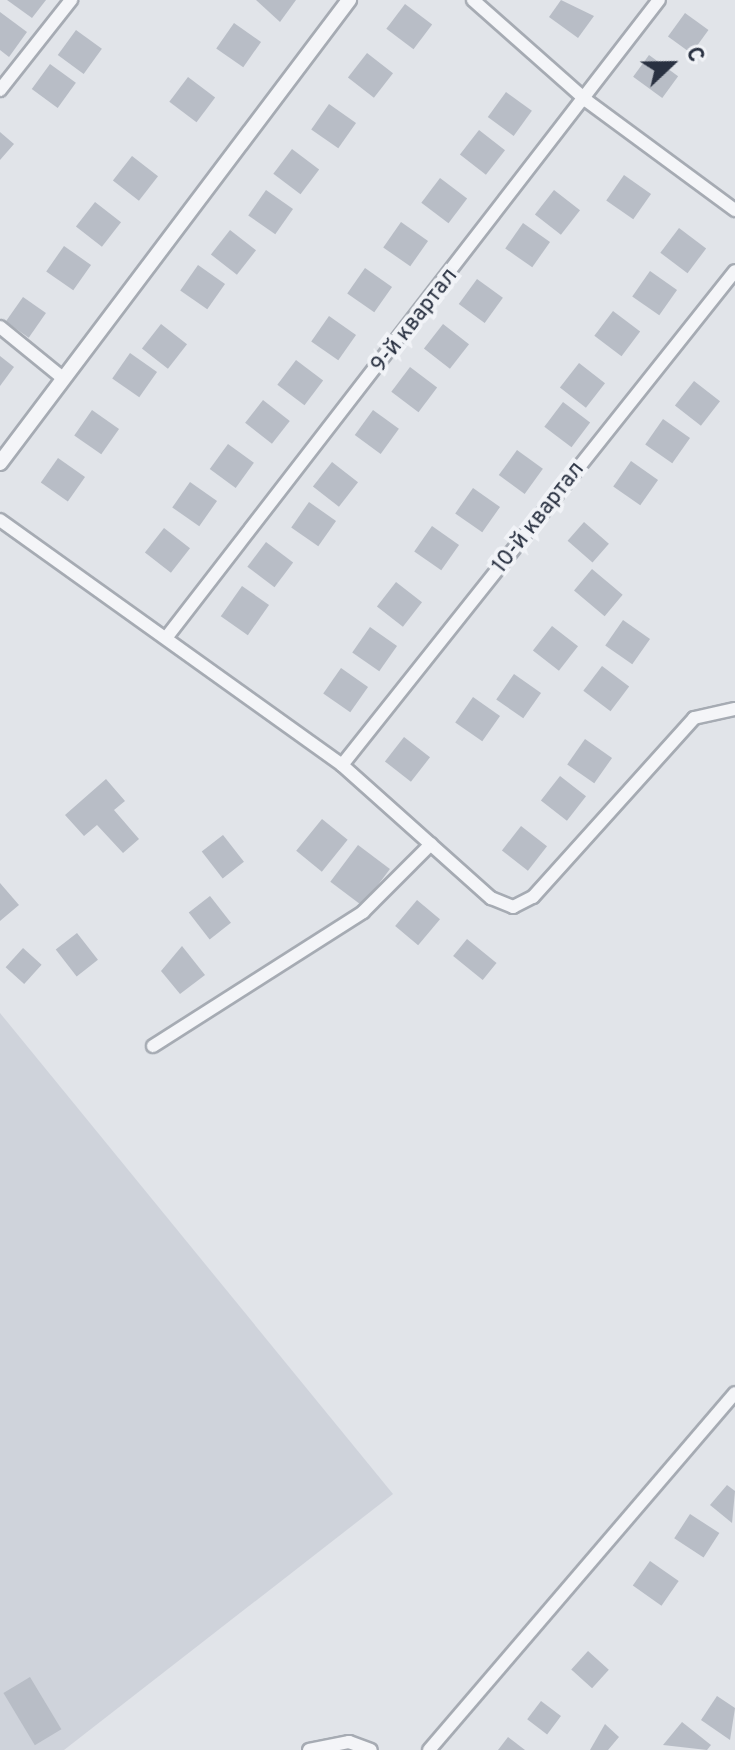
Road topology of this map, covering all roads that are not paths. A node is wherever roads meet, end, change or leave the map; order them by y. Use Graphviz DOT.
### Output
graph roads {
  1 [pos="71,0"];
  2 [pos="349,0"];
  3 [pos="473,0"];
  4 [pos="659,0"];
  5 [pos="0,90"];
  6 [pos="587,101"];
  7 [pos="735,210"];
  8 [pos="735,271"];
  9 [pos="0,327"];
  10 [pos="64,379"];
  11 [pos="0,463"];
  12 [pos="0,520"];
  13 [pos="166,638"];
  14 [pos="735,709"];
  15 [pos="342,765"];
  16 [pos="431,844"];
  17 [pos="153,1046"];
  18 [pos="735,1393"];
  19 [pos="309,1750"];
  20 [pos="371,1750"];
  21 [pos="429,1750"];
  1 -- 5 [label="street"];
  2 -- 10 [label="street"];
  3 -- 6 [label="street"];
  4 -- 6 [label="street, 9-й квартал"];
  6 -- 7 [label="street"];
  6 -- 13 [label="street, 9-й квартал"];
  8 -- 15 [label="street, 10-й квартал"];
  9 -- 10 [label="street"];
  10 -- 11 [label="street"];
  12 -- 13 [label="street"];
  13 -- 15 [label="street"];
  14 -- 16 [label="street"];
  15 -- 16 [label="street"];
  16 -- 17 [label="street"];
  18 -- 21 [label="street"];
  19 -- 20 [label="street"];
}
